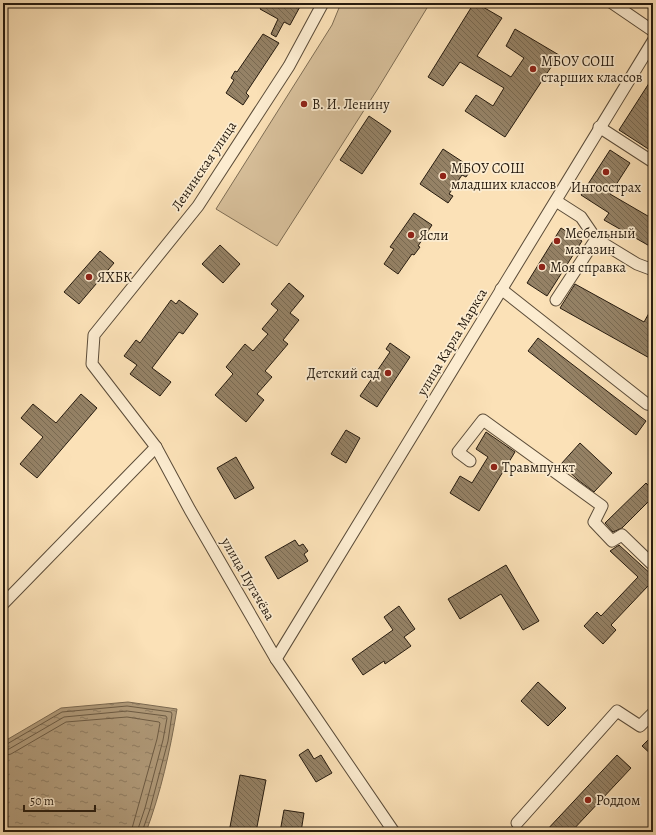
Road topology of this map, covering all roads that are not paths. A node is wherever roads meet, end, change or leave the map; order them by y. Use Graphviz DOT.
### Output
graph roads {
  1 [pos="323,3"];
  2 [pos="612,3"];
  3 [pos="653,31"];
  4 [pos="653,41"];
  5 [pos="599,127"];
  6 [pos="653,162"];
  7 [pos="556,201"];
  8 [pos="596,239"];
  9 [pos="653,270"];
  10 [pos="501,289"];
  11 [pos="556,300"];
  12 [pos="94,335"];
  13 [pos="653,405"];
  14 [pos="156,447"];
  15 [pos="470,461"];
  16 [pos="653,565"];
  17 [pos="3,604"];
  18 [pos="276,659"];
  19 [pos="653,713"];
  20 [pos="517,823"];
  21 [pos="394,832"];
  1 -- 12 [label="street, Ленинская улица"];
  2 -- 3 [label="street"];
  4 -- 5 [label="street, улица Карла Маркса"];
  5 -- 6 [label="street"];
  5 -- 7 [label="street, улица Карла Маркса"];
  7 -- 8 [label="street"];
  7 -- 10 [label="street, улица Карла Маркса"];
  8 -- 9 [label="street"];
  8 -- 11 [label="street"];
  10 -- 13 [label="street"];
  10 -- 18 [label="street, улица Карла Маркса"];
  12 -- 14 [label="street, улица Пугачёва"];
  14 -- 17 [label="street"];
  14 -- 18 [label="street, улица Пугачёва"];
  15 -- 16 [label="street"];
  18 -- 21 [label="street, улица Пугачёва"];
  19 -- 20 [label="street"];
}
